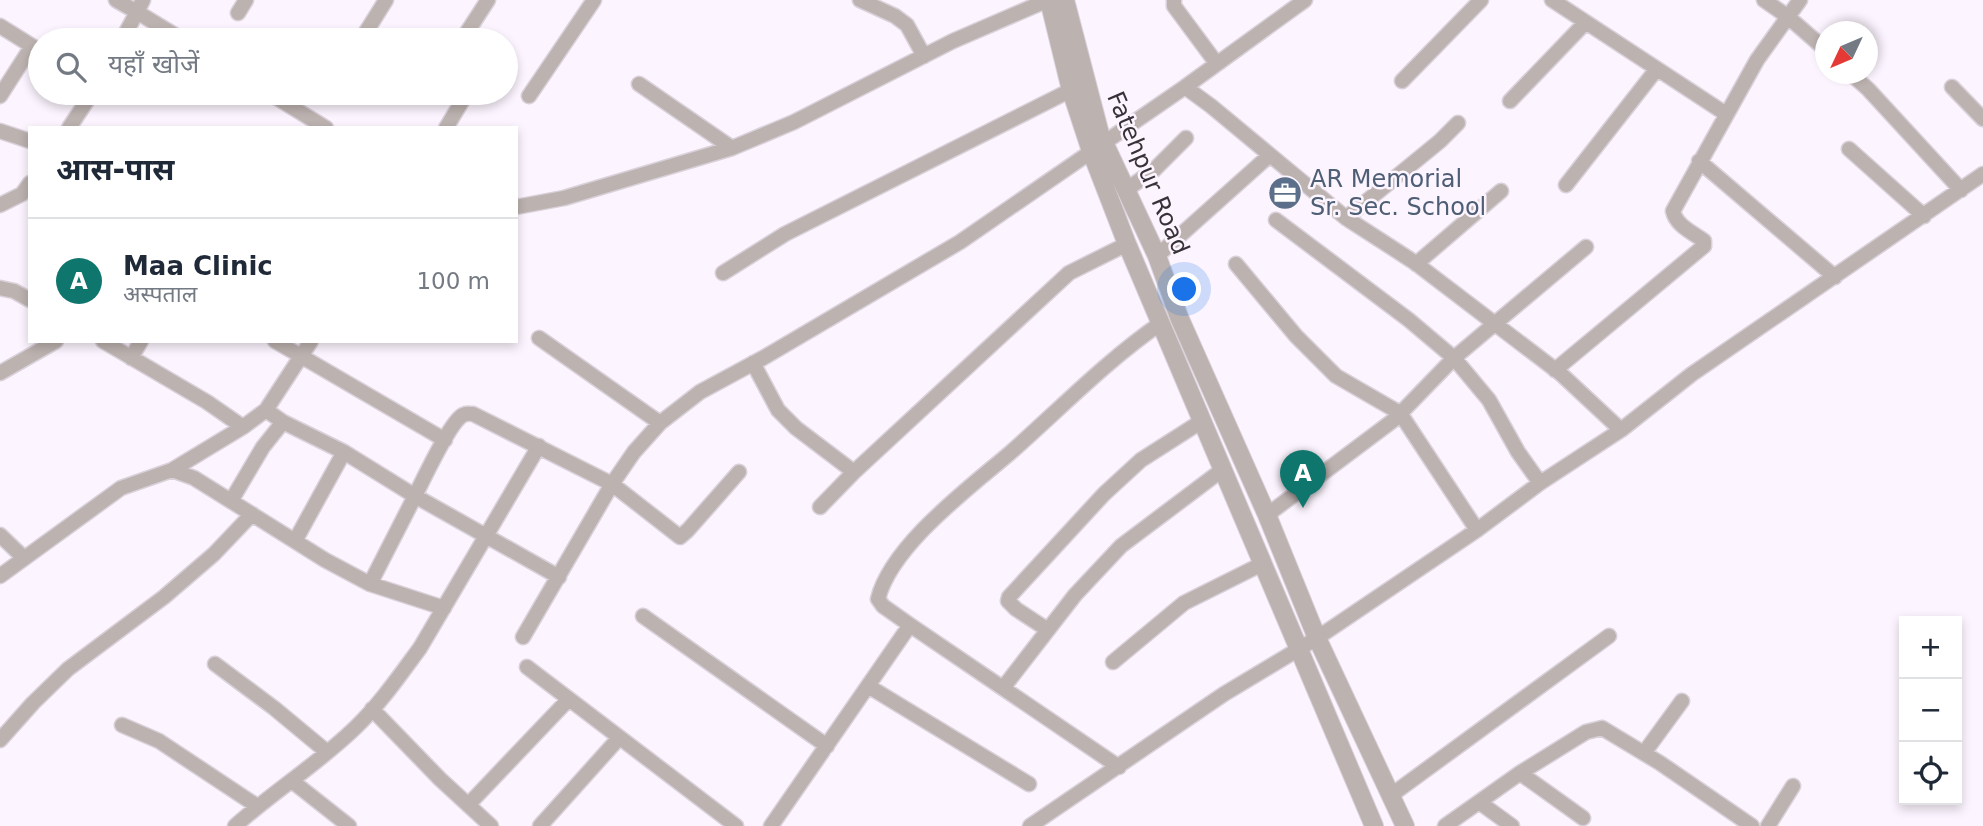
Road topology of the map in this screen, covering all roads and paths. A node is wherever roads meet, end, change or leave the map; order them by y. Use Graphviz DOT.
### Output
graph roads {
  1 [pos="116,0"];
  2 [pos="246,0"];
  3 [pos="386,0"];
  4 [pos="488,0"];
  5 [pos="594,0"];
  6 [pos="860,0"];
  7 [pos="1049,0"];
  8 [pos="1065,0"];
  9 [pos="1174,0"];
  10 [pos="1305,0"];
  11 [pos="1481,0"];
  12 [pos="1552,0"];
  13 [pos="1764,0"];
  14 [pos="1800,0"];
  15 [pos="140,6"];
  16 [pos="238,13"];
  17 [pos="1787,16"];
  18 [pos="1585,23"];
  19 [pos="0,26"];
  20 [pos="128,28"];
  21 [pos="168,28"];
  22 [pos="368,28"];
  23 [pos="470,28"];
  24 [pos="1815,41"];
  25 [pos="28,43"];
  26 [pos="924,56"];
  27 [pos="28,59"];
  28 [pos="1217,64"];
  29 [pos="1656,70"];
  30 [pos="1402,81"];
  31 [pos="1861,84"];
  32 [pos="639,85"];
  33 [pos="1185,87"];
  34 [pos="1952,87"];
  35 [pos="1071,90"];
  36 [pos="0,96"];
  37 [pos="528,96"];
  38 [pos="1510,102"];
  39 [pos="85,105"];
  40 [pos="289,105"];
  41 [pos="460,105"];
  42 [pos="1726,114"];
  43 [pos="1983,119"];
  44 [pos="1458,123"];
  45 [pos="70,126"];
  46 [pos="323,126"];
  47 [pos="447,126"];
  48 [pos="0,131"];
  49 [pos="1186,138"];
  50 [pos="28,140"];
  51 [pos="1097,146"];
  52 [pos="732,148"];
  53 [pos="1849,149"];
  54 [pos="1270,155"];
  55 [pos="1699,161"];
  56 [pos="1983,174"];
  57 [pos="1566,185"];
  58 [pos="1126,190"];
  59 [pos="1961,190"];
  60 [pos="1501,191"];
  61 [pos="27,192"];
  62 [pos="0,205"];
  63 [pos="518,207"];
  64 [pos="1924,216"];
  65 [pos="1346,218"];
  66 [pos="1276,220"];
  67 [pos="1127,244"];
  68 [pos="1586,247"];
  69 [pos="1157,256"];
  70 [pos="1236,264"];
  71 [pos="1416,264"];
  72 [pos="723,273"];
  73 [pos="1835,277"];
  74 [pos="0,288"];
  75 [pos="28,299"];
  76 [pos="1161,323"];
  77 [pos="1493,324"];
  78 [pos="539,338"];
  79 [pos="52,343"];
  80 [pos="106,343"];
  81 [pos="140,343"];
  82 [pos="278,343"];
  83 [pos="310,343"];
  84 [pos="300,357"];
  85 [pos="131,358"];
  86 [pos="1454,358"];
  87 [pos="754,363"];
  88 [pos="1555,370"];
  89 [pos="0,373"];
  90 [pos="266,410"];
  91 [pos="1400,413"];
  92 [pos="1202,421"];
  93 [pos="283,422"];
  94 [pos="660,423"];
  95 [pos="243,427"];
  96 [pos="1621,430"];
  97 [pos="446,440"];
  98 [pos="539,446"];
  99 [pos="344,452"];
  100 [pos="172,470"];
  101 [pos="1222,470"];
  102 [pos="739,472"];
  103 [pos="854,472"];
  104 [pos="1540,483"];
  105 [pos="612,484"];
  106 [pos="415,496"];
  107 [pos="231,501"];
  108 [pos="820,507"];
  109 [pos="252,514"];
  110 [pos="1267,515"];
  111 [pos="1477,530"];
  112 [pos="0,535"];
  113 [pos="486,536"];
  114 [pos="295,541"];
  115 [pos="24,558"];
  116 [pos="1262,564"];
  117 [pos="0,576"];
  118 [pos="559,577"];
  119 [pos="370,584"];
  120 [pos="444,608"];
  121 [pos="643,615"];
  122 [pos="911,625"];
  123 [pos="1048,631"];
  124 [pos="1609,636"];
  125 [pos="523,637"];
  126 [pos="1317,638"];
  127 [pos="1298,649"];
  128 [pos="1113,662"];
  129 [pos="215,664"];
  130 [pos="527,667"];
  131 [pos="868,686"];
  132 [pos="1003,688"];
  133 [pos="568,700"];
  134 [pos="1682,701"];
  135 [pos="372,709"];
  136 [pos="122,725"];
  137 [pos="619,738"];
  138 [pos="0,740"];
  139 [pos="827,746"];
  140 [pos="327,752"];
  141 [pos="1644,754"];
  142 [pos="1119,767"];
  143 [pos="1520,773"];
  144 [pos="292,781"];
  145 [pos="1029,784"];
  146 [pos="1793,786"];
  147 [pos="1390,796"];
  148 [pos="1479,802"];
  149 [pos="468,805"];
  150 [pos="257,806"];
  151 [pos="1583,818"];
  152 [pos="235,826"];
  153 [pos="349,826"];
  154 [pos="491,826"];
  155 [pos="540,826"];
  156 [pos="736,826"];
  157 [pos="771,826"];
  158 [pos="1030,826"];
  159 [pos="1374,826"];
  160 [pos="1405,826"];
  161 [pos="1445,826"];
  162 [pos="1512,826"];
  163 [pos="1752,826"];
  164 [pos="1768,826"];
  1 -- 15 [label="street"];
  2 -- 16 [label="street"];
  3 -- 22 [label="street"];
  4 -- 23 [label="street"];
  5 -- 37 [label="street"];
  6 -- 26 [label="street"];
  7 -- 26 [label="street"];
  7 -- 35 [label="street"];
  8 -- 51 [label="street, Fatehpur Road"];
  9 -- 28 [label="street"];
  10 -- 28 [label="street"];
  11 -- 30 [label="street"];
  12 -- 18 [label="street"];
  13 -- 17 [label="street"];
  14 -- 17 [label="street"];
  15 -- 20 [label="street"];
  15 -- 21 [label="street"];
  17 -- 24 [label="street"];
  17 -- 42 [label="street"];
  18 -- 29 [label="street"];
  18 -- 38 [label="street"];
  19 -- 25 [label="street"];
  26 -- 52 [label="street"];
  27 -- 36 [label="street"];
  28 -- 33 [label="street"];
  29 -- 42 [label="street"];
  29 -- 57 [label="street"];
  31 -- 59 [label="street"];
  32 -- 52 [label="street"];
  33 -- 51 [label="street"];
  33 -- 54 [label="street"];
  34 -- 43 [label="street"];
  35 -- 51 [label="street"];
  35 -- 72 [label="street"];
  39 -- 45 [label="street"];
  40 -- 46 [label="street"];
  41 -- 47 [label="street"];
  42 -- 55 [label="street"];
  44 -- 65 [label="street"];
  48 -- 50 [label="street"];
  49 -- 58 [label="street"];
  51 -- 58 [label="street, Fatehpur Road"];
  51 -- 67 [label="street"];
  51 -- 87 [label="street"];
  52 -- 63 [label="street"];
  53 -- 64 [label="street"];
  54 -- 65 [label="street"];
  54 -- 69 [label="street"];
  55 -- 73 [label="street"];
  55 -- 88 [label="street"];
  56 -- 59 [label="street"];
  58 -- 69 [label="street, Fatehpur Road"];
  59 -- 64 [label="street"];
  60 -- 71 [label="street"];
  61 -- 62 [label="street"];
  64 -- 73 [label="street"];
  65 -- 71 [label="street"];
  66 -- 86 [label="street"];
  67 -- 76 [label="street"];
  67 -- 103 [label="street"];
  68 -- 77 [label="street"];
  69 -- 110 [label="street, Fatehpur Road"];
  70 -- 91 [label="street"];
  71 -- 77 [label="street"];
  73 -- 96 [label="street"];
  74 -- 75 [label="street"];
  76 -- 92 [label="street"];
  76 -- 122 [label="street"];
  77 -- 86 [label="street"];
  77 -- 88 [label="street"];
  78 -- 94 [label="street"];
  79 -- 89 [label="street"];
  80 -- 85 [label="street"];
  81 -- 85 [label="street"];
  82 -- 84 [label="street"];
  83 -- 84 [label="street"];
  84 -- 90 [label="street"];
  84 -- 97 [label="street"];
  85 -- 95 [label="street"];
  86 -- 91 [label="street"];
  86 -- 104 [label="street"];
  87 -- 94 [label="street"];
  87 -- 103 [label="street"];
  88 -- 96 [label="street"];
  90 -- 93 [label="street"];
  90 -- 95 [label="street"];
  91 -- 110 [label="street"];
  91 -- 111 [label="street"];
  92 -- 101 [label="street"];
  92 -- 123 [label="street"];
  93 -- 99 [label="street"];
  93 -- 107 [label="street"];
  94 -- 105 [label="street"];
  95 -- 100 [label="street"];
  96 -- 104 [label="street"];
  97 -- 98 [label="street"];
  97 -- 106 [label="street"];
  98 -- 105 [label="street"];
  98 -- 113 [label="street"];
  99 -- 106 [label="street"];
  99 -- 114 [label="street"];
  100 -- 107 [label="street"];
  100 -- 115 [label="street"];
  101 -- 116 [label="street"];
  101 -- 123 [label="street"];
  102 -- 105 [label="street"];
  103 -- 108 [label="street"];
  104 -- 111 [label="street"];
  105 -- 118 [label="street"];
  106 -- 113 [label="street"];
  106 -- 119 [label="street"];
  107 -- 109 [label="street"];
  109 -- 114 [label="street"];
  109 -- 138 [label="street"];
  110 -- 126 [label="street, Fatehpur Road"];
  111 -- 126 [label="street"];
  112 -- 115 [label="street"];
  113 -- 118 [label="street"];
  113 -- 120 [label="street"];
  114 -- 119 [label="street"];
  115 -- 117 [label="street"];
  116 -- 127 [label="street"];
  116 -- 128 [label="street"];
  118 -- 125 [label="street"];
  119 -- 120 [label="street"];
  120 -- 135 [label="street"];
  121 -- 139 [label="street"];
  122 -- 131 [label="street"];
  122 -- 132 [label="street"];
  123 -- 132 [label="street"];
  124 -- 147 [label="street"];
  126 -- 127 [label="street"];
  126 -- 147 [label="street, Fatehpur Road"];
  127 -- 142 [label="street"];
  127 -- 159 [label="street"];
  129 -- 140 [label="street"];
  130 -- 133 [label="street"];
  131 -- 139 [label="street"];
  131 -- 145 [label="street"];
  132 -- 142 [label="street"];
  133 -- 137 [label="street"];
  133 -- 149 [label="street"];
  134 -- 141 [label="street"];
  135 -- 140 [label="street"];
  135 -- 149 [label="street"];
  136 -- 150 [label="street"];
  137 -- 155 [label="street"];
  137 -- 156 [label="street"];
  139 -- 157 [label="street"];
  140 -- 144 [label="street"];
  141 -- 143 [label="street"];
  141 -- 163 [label="street"];
  142 -- 158 [label="street"];
  143 -- 148 [label="street"];
  143 -- 151 [label="street"];
  144 -- 150 [label="street"];
  144 -- 153 [label="street"];
  146 -- 164 [label="street"];
  147 -- 160 [label="street, Fatehpur Road"];
  148 -- 161 [label="street"];
  148 -- 162 [label="street"];
  149 -- 154 [label="street"];
  150 -- 152 [label="street"];
}
